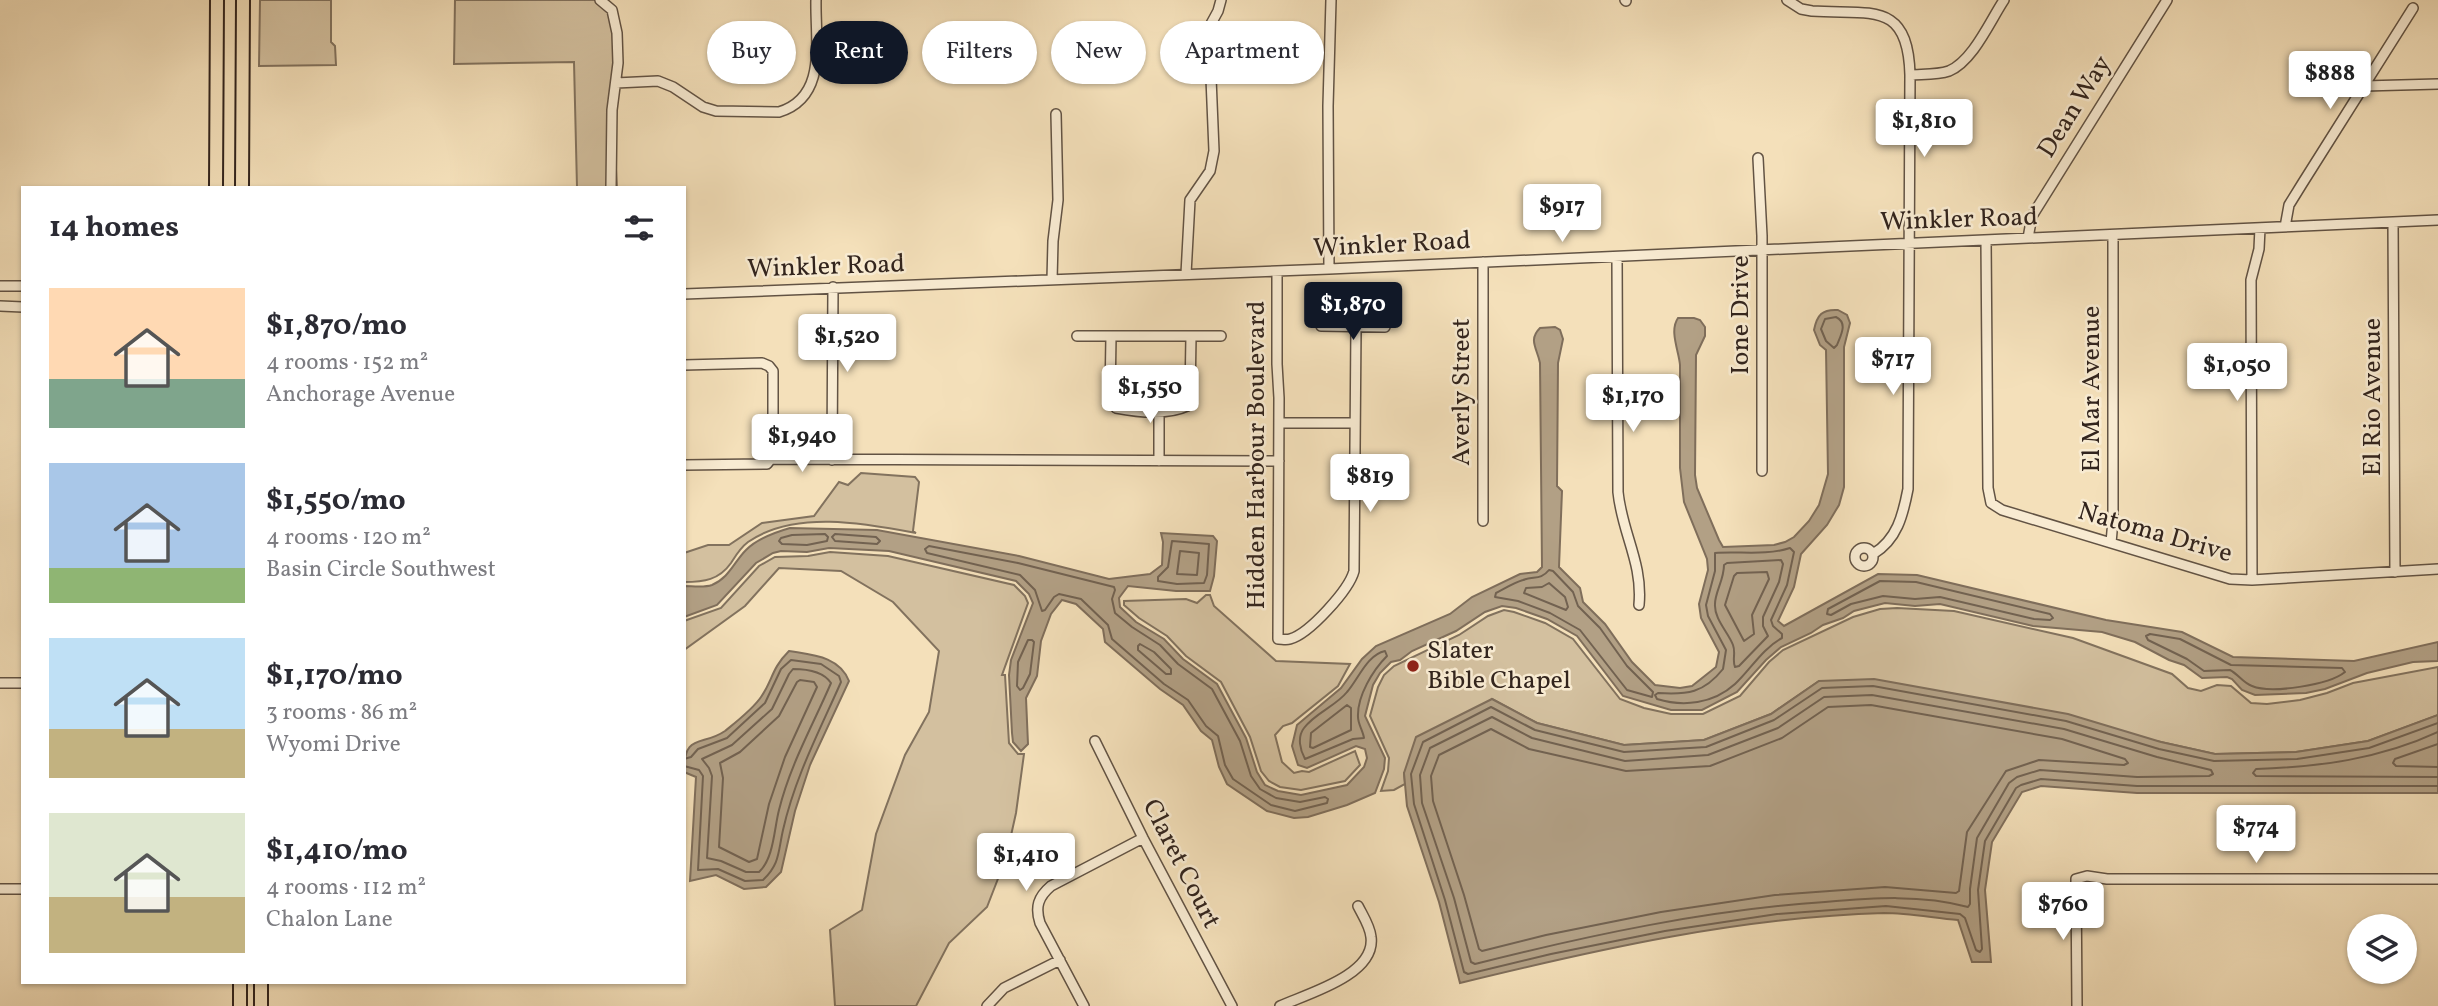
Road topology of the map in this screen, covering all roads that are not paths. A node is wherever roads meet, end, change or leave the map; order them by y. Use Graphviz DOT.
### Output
graph roads {
  1 [pos="217,0"];
  2 [pos="243,0"];
  3 [pos="600,0"];
  4 [pos="816,0"];
  5 [pos="1221,0"];
  6 [pos="1331,0"];
  7 [pos="1787,0"];
  8 [pos="2004,0"];
  9 [pos="2167,0"];
  10 [pos="2413,8"];
  11 [pos="1910,75"];
  12 [pos="616,83"];
  13 [pos="2438,83"];
  14 [pos="2364,86"];
  15 [pos="242,94"];
  16 [pos="217,95"];
  17 [pos="1056,114"];
  18 [pos="1758,158"];
  19 [pos="216,186"];
  20 [pos="242,186"];
  21 [pos="611,186"];
  22 [pos="2438,220"];
  23 [pos="2393,222"];
  24 [pos="2285,227"];
  25 [pos="2260,228"];
  26 [pos="2113,235"];
  27 [pos="2028,238"];
  28 [pos="1986,240"];
  29 [pos="1908,243"];
  30 [pos="1762,250"];
  31 [pos="1618,257"];
  32 [pos="1483,262"];
  33 [pos="1329,269"];
  34 [pos="1276,271"];
  35 [pos="1186,274"];
  36 [pos="1052,280"];
  37 [pos="0,286"];
  38 [pos="21,286"];
  39 [pos="833,288"];
  40 [pos="686,293"];
  41 [pos="0,306"];
  42 [pos="21,307"];
  43 [pos="1321,326"];
  44 [pos="1356,327"];
  45 [pos="1385,327"];
  46 [pos="1077,336"];
  47 [pos="1111,336"];
  48 [pos="1191,336"];
  49 [pos="1222,336"];
  50 [pos="686,365"];
  51 [pos="1159,411"];
  52 [pos="1279,423"];
  53 [pos="1355,423"];
  54 [pos="771,459"];
  55 [pos="832,460"];
  56 [pos="1159,461"];
  57 [pos="1279,461"];
  58 [pos="686,466"];
  59 [pos="1762,471"];
  60 [pos="1483,521"];
  61 [pos="2112,543"];
  62 [pos="1873,554"];
  63 [pos="2438,569"];
  64 [pos="2395,572"];
  65 [pos="2252,580"];
  66 [pos="1639,606"];
  67 [pos="0,683"];
  68 [pos="21,683"];
  69 [pos="1095,741"];
  70 [pos="1143,838"];
  71 [pos="2438,879"];
  72 [pos="0,889"];
  73 [pos="21,889"];
  74 [pos="1358,906"];
  75 [pos="1060,960"];
  76 [pos="240,984"];
  77 [pos="261,984"];
  78 [pos="240,1006"];
  79 [pos="261,1006"];
  80 [pos="987,1006"];
  81 [pos="1084,1006"];
  82 [pos="1232,1006"];
  83 [pos="1280,1006"];
  84 [pos="2077,1006"];
  1 -- 16 [label="main road"];
  2 -- 15 [label="main road"];
  3 -- 12 [label="street"];
  4 -- 12 [label="street"];
  5 -- 35 [label="street"];
  6 -- 33 [label="street"];
  7 -- 11 [label="street"];
  8 -- 11 [label="street"];
  9 -- 27 [label="street, Dean Way"];
  10 -- 14 [label="street"];
  11 -- 29 [label="street"];
  12 -- 21 [label="street"];
  13 -- 14 [label="street"];
  14 -- 24 [label="street"];
  15 -- 16 [label="main road"];
  15 -- 20 [label="main road"];
  16 -- 19 [label="main road"];
  17 -- 36 [label="street"];
  18 -- 30 [label="street, Ione Drive"];
  22 -- 23 [label="street, Winkler Road"];
  23 -- 24 [label="street, Winkler Road"];
  23 -- 64 [label="street, El Rio Avenue"];
  24 -- 25 [label="street, Winkler Road"];
  25 -- 26 [label="street, Winkler Road"];
  25 -- 65 [label="street"];
  26 -- 27 [label="street, Winkler Road"];
  26 -- 61 [label="street, El Mar Avenue"];
  27 -- 28 [label="street, Winkler Road"];
  28 -- 29 [label="street, Winkler Road"];
  28 -- 61 [label="street, Natoma Drive"];
  29 -- 30 [label="street, Winkler Road"];
  29 -- 62 [label="street"];
  30 -- 31 [label="street, Winkler Road"];
  30 -- 59 [label="street, Ione Drive"];
  31 -- 32 [label="street, Winkler Road"];
  31 -- 66 [label="street"];
  32 -- 33 [label="street, Winkler Road"];
  32 -- 60 [label="street, Averly Street"];
  33 -- 34 [label="street, Winkler Road"];
  34 -- 35 [label="street, Winkler Road"];
  34 -- 52 [label="street, Hidden Harbour Boulevard"];
  35 -- 36 [label="street, Winkler Road"];
  36 -- 39 [label="street, Winkler Road"];
  37 -- 38 [label="street"];
  39 -- 40 [label="street, Winkler Road"];
  39 -- 55 [label="street"];
  41 -- 42 [label="street"];
  43 -- 44 [label="street"];
  44 -- 45 [label="street"];
  44 -- 53 [label="street"];
  46 -- 47 [label="street"];
  47 -- 48 [label="street"];
  47 -- 51 [label="street"];
  48 -- 49 [label="street"];
  48 -- 51 [label="street"];
  50 -- 54 [label="street"];
  51 -- 56 [label="street"];
  52 -- 53 [label="street"];
  52 -- 57 [label="street, Hidden Harbour Boulevard"];
  53 -- 57 [label="street, Hidden Harbour Boulevard"];
  54 -- 55 [label="street"];
  54 -- 58 [label="street"];
  55 -- 56 [label="street"];
  56 -- 57 [label="street"];
  61 -- 65 [label="street, Natoma Drive"];
  63 -- 64 [label="street, Natoma Drive"];
  64 -- 65 [label="street, Natoma Drive"];
  67 -- 68 [label="street"];
  69 -- 70 [label="street, Claret Court"];
  70 -- 75 [label="street"];
  70 -- 82 [label="street, Claret Court"];
  71 -- 84 [label="street"];
  72 -- 73 [label="street"];
  74 -- 83 [label="street"];
  75 -- 80 [label="street"];
  75 -- 81 [label="street"];
  76 -- 78 [label="main road"];
  77 -- 79 [label="main road"];
}
